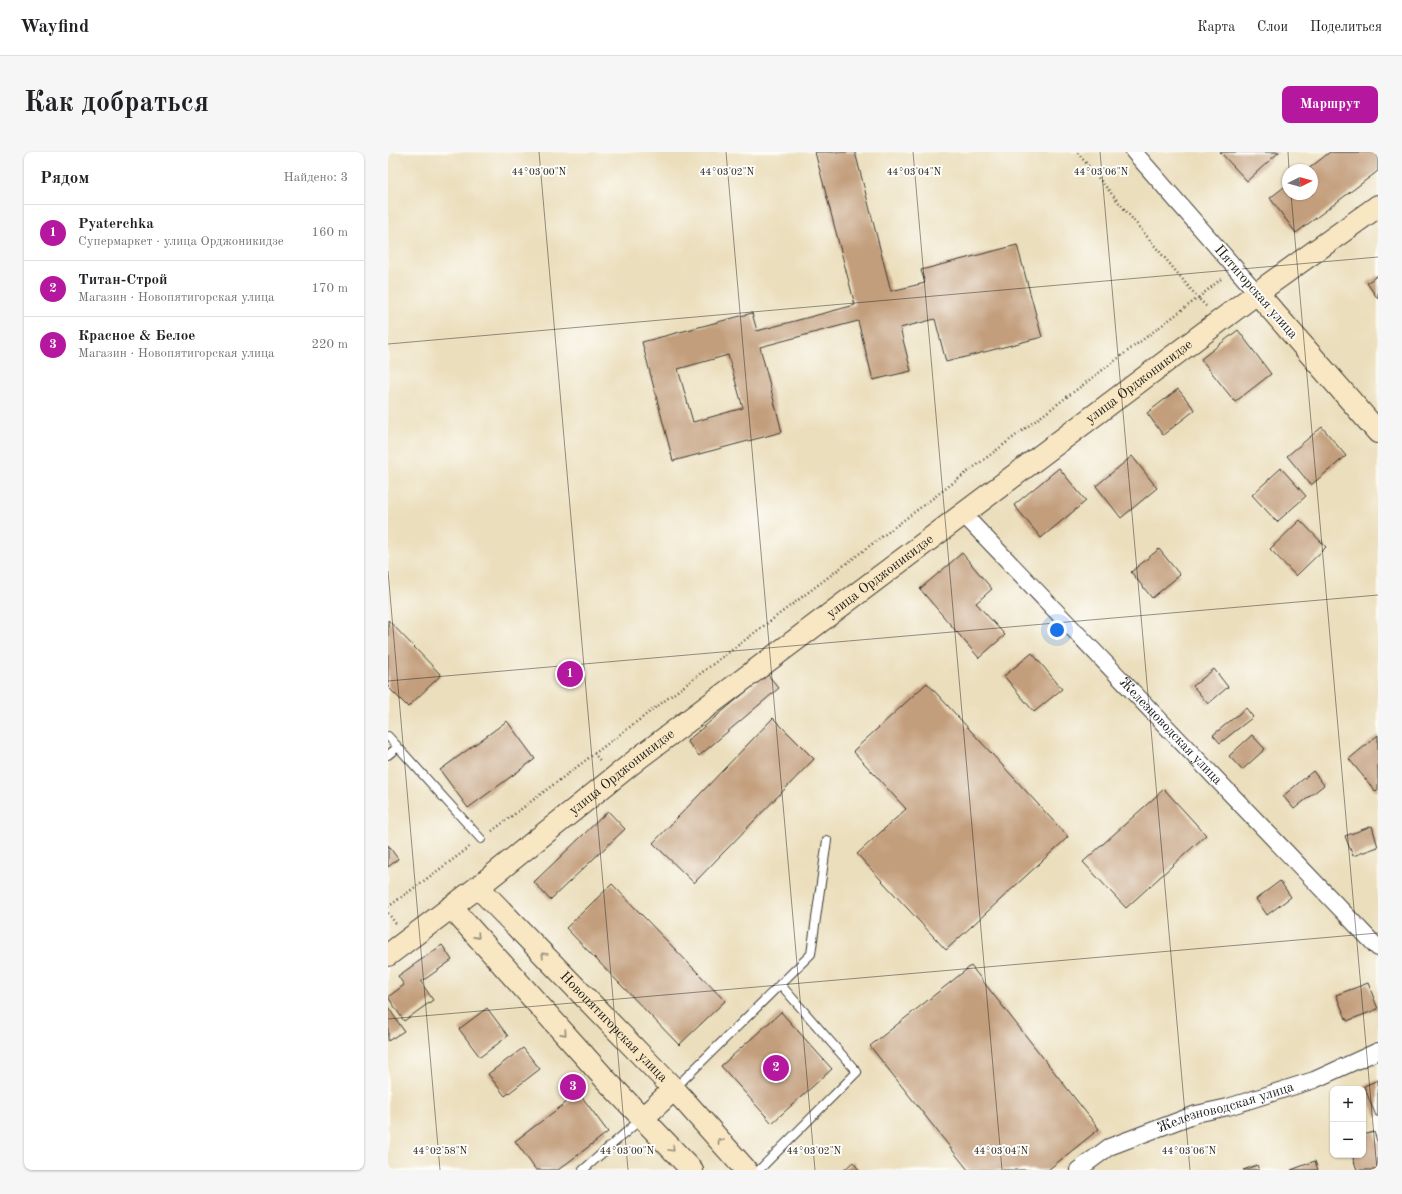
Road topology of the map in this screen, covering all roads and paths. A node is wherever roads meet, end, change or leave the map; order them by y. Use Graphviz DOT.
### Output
graph roads {
  1 [pos="1077,152"];
  2 [pos="1134,152"];
  3 [pos="1378,206"];
  4 [pos="1234,267"];
  5 [pos="1257,293"];
  6 [pos="1198,298"];
  7 [pos="1378,432"];
  8 [pos="964,515"];
  9 [pos="388,736"];
  10 [pos="398,747"];
  11 [pos="388,755"];
  12 [pos="481,839"];
  13 [pos="827,840"];
  14 [pos="478,888"];
  15 [pos="388,907"];
  16 [pos="451,907"];
  17 [pos="1378,948"];
  18 [pos="388,955"];
  19 [pos="780,984"];
  20 [pos="1378,1051"];
  21 [pos="674,1089"];
  22 [pos="643,1118"];
  23 [pos="583,1170"];
  24 [pos="692,1170"];
  25 [pos="746,1170"];
  26 [pos="759,1170"];
  27 [pos="1078,1170"];
  1 -- 6 [label="path"];
  2 -- 4 [label="street, Пятигорская улица"];
  3 -- 5 [label="main road, улица Орджоникидзе"];
  4 -- 5 [label="street, Пятигорская улица"];
  4 -- 6 [label="path"];
  5 -- 7 [label="main road, Пятигорская улица"];
  5 -- 8 [label="main road, улица Орджоникидзе"];
  6 -- 12 [label="path"];
  8 -- 14 [label="main road, улица Орджоникидзе"];
  8 -- 17 [label="street, Железноводская улица"];
  9 -- 10 [label="lane"];
  10 -- 11 [label="lane"];
  10 -- 12 [label="lane"];
  12 -- 15 [label="path"];
  13 -- 19 [label="lane"];
  14 -- 16 [label="main road, улица Орджоникидзе"];
  21 -- 14 [label="main road, Новопятигорская улица, one-way"];
  16 -- 18 [label="main road, улица Орджоникидзе"];
  16 -- 22 [label="main road, one-way"];
  19 -- 21 [label="lane"];
  19 -- 26 [label="lane"];
  20 -- 27 [label="street, Железноводская улица"];
  21 -- 22 [label="main road"];
  25 -- 21 [label="main road, Новопятигорская улица, one-way"];
  22 -- 23 [label="lane"];
  22 -- 24 [label="main road, one-way"];
}
